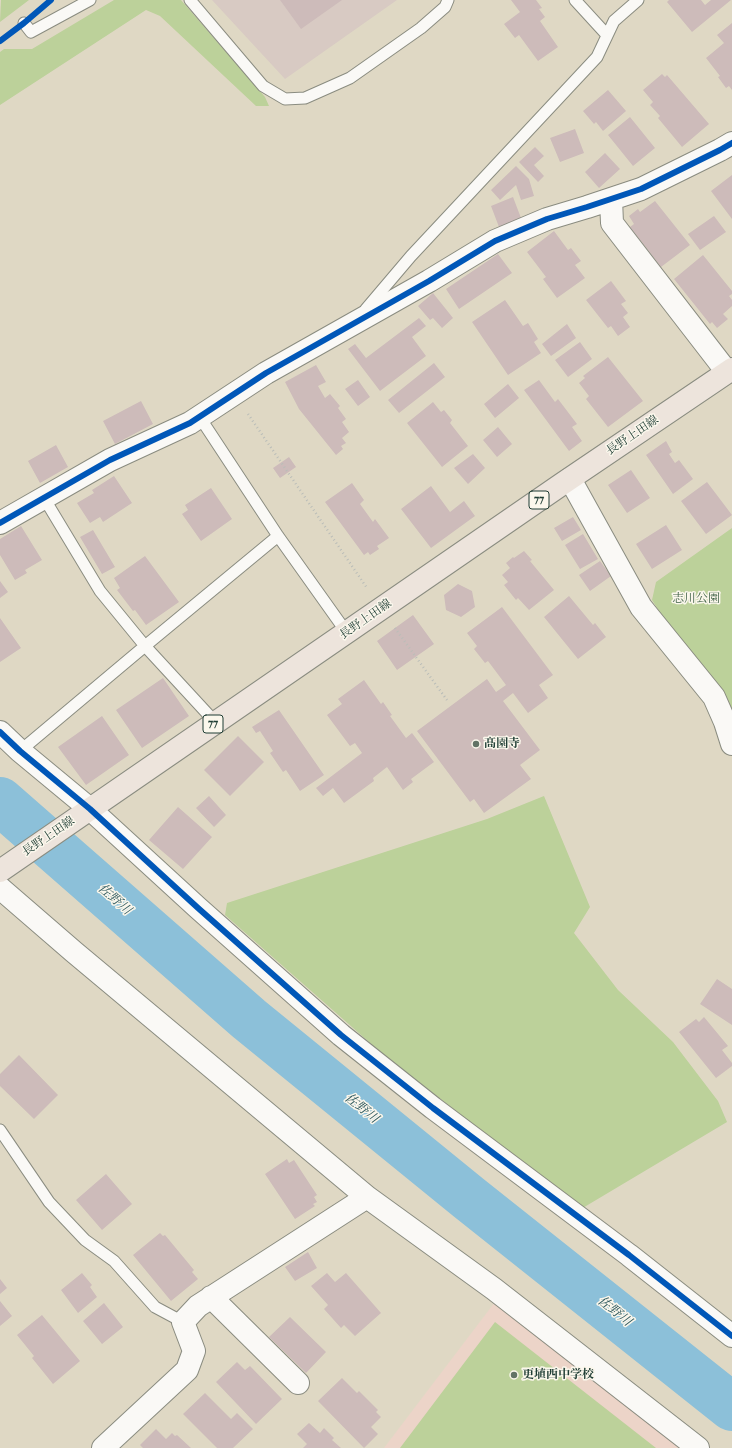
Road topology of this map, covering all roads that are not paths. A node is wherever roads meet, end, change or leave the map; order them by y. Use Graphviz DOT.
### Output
graph roads {
  1 [pos="90,0"];
  2 [pos="190,0"];
  3 [pos="448,0"];
  4 [pos="575,0"];
  5 [pos="638,0"];
  6 [pos="24,23"];
  7 [pos="607,35"];
  8 [pos="732,143"];
  9 [pos="611,199"];
  10 [pos="357,321"];
  11 [pos="730,371"];
  12 [pos="200,416"];
  13 [pos="570,479"];
  14 [pos="44,498"];
  15 [pos="0,523"];
  16 [pos="278,536"];
  17 [pos="347,633"];
  18 [pos="145,646"];
  19 [pos="216,722"];
  20 [pos="0,732"];
  21 [pos="732,744"];
  22 [pos="20,751"];
  23 [pos="85,813"];
  24 [pos="0,871"];
  25 [pos="0,888"];
  26 [pos="0,1130"];
  27 [pos="367,1197"];
  28 [pos="211,1297"];
  29 [pos="183,1322"];
  30 [pos="732,1336"];
  31 [pos="298,1383"];
  32 [pos="103,1448"];
  33 [pos="698,1448"];
  1 -- 6 [label="lane"];
  2 -- 3 [label="lane"];
  4 -- 7 [label="lane"];
  5 -- 7 [label="lane"];
  7 -- 10 [label="lane"];
  8 -- 9 [label="street"];
  9 -- 10 [label="street"];
  9 -- 11 [label="street"];
  10 -- 12 [label="street"];
  11 -- 13 [label="main road, 長野上田線 / 77"];
  12 -- 14 [label="street"];
  12 -- 16 [label="lane"];
  13 -- 17 [label="main road, 長野上田線 / 77"];
  13 -- 21 [label="street"];
  14 -- 15 [label="street"];
  14 -- 18 [label="lane"];
  16 -- 17 [label="lane"];
  16 -- 18 [label="lane"];
  17 -- 19 [label="main road, 長野上田線 / 77"];
  18 -- 19 [label="lane"];
  18 -- 22 [label="lane"];
  19 -- 23 [label="main road, 長野上田線 / 77"];
  20 -- 22 [label="street"];
  22 -- 23 [label="street"];
  23 -- 24 [label="main road, 長野上田線 / 77"];
  23 -- 30 [label="street"];
  25 -- 27 [label="street"];
  26 -- 29 [label="lane"];
  27 -- 28 [label="street"];
  27 -- 33 [label="street"];
  28 -- 29 [label="street"];
  28 -- 31 [label="street"];
  29 -- 32 [label="street"];
}
